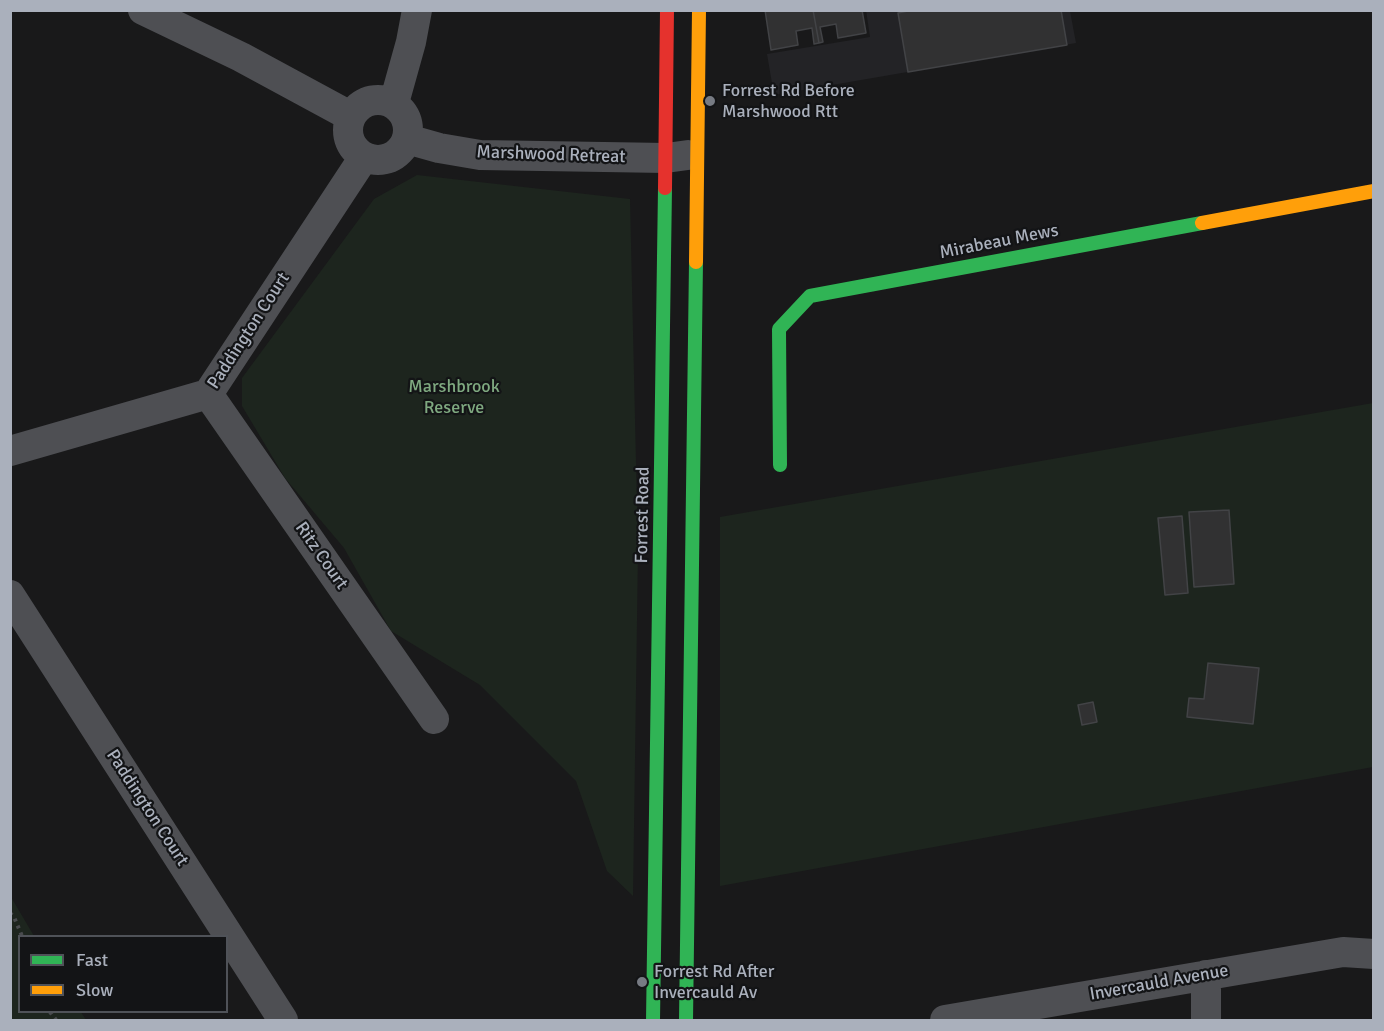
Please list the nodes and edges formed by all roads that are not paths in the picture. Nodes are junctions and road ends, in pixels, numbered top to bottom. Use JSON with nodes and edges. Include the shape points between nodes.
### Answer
{"nodes":[{"id":1,"x":143,"y":10,"type":"edge"},
{"id":2,"x":417,"y":10,"type":"edge"},
{"id":3,"x":667,"y":10,"type":"edge"},
{"id":4,"x":699,"y":10,"type":"edge"},
{"id":5,"x":394,"y":103,"type":"junction"},
{"id":6,"x":350,"y":116,"type":"junction"},
{"id":7,"x":407,"y":139,"type":"junction"},
{"id":8,"x":697,"y":153,"type":"junction"},
{"id":9,"x":364,"y":157,"type":"junction"},
{"id":10,"x":666,"y":158,"type":"junction"},
{"id":11,"x":1374,"y":191,"type":"edge"},
{"id":12,"x":208,"y":394,"type":"junction"},
{"id":13,"x":10,"y":451,"type":"edge"},
{"id":14,"x":780,"y":465,"type":"dead end"},
{"id":15,"x":10,"y":595,"type":"edge"},
{"id":16,"x":434,"y":718,"type":"dead end"},
{"id":17,"x":1374,"y":954,"type":"edge"},
{"id":18,"x":1206,"y":975,"type":"junction"},
{"id":19,"x":283,"y":1020,"type":"edge"},
{"id":20,"x":653,"y":1020,"type":"edge"},
{"id":21,"x":686,"y":1020,"type":"edge"},
{"id":22,"x":945,"y":1020,"type":"edge"},
{"id":23,"x":1206,"y":1020,"type":"edge"}],
"edges":[{"from":1,"to":6,"type":"street"},
{"from":2,"to":5,"type":"street"},
{"from":3,"to":10,"type":"main road","name":"Forrest Road"},
{"from":4,"to":8,"type":"main road"},
{"from":5,"to":6,"type":"street","via":[[374,99],[356,108]]},
{"from":5,"to":7,"type":"street","via":[[407,119]]},
{"from":6,"to":9,"type":"street","via":[[350,143]]},
{"from":7,"to":9,"type":"street","via":[[394,156],[384,160]]},
{"from":7,"to":10,"type":"street","name":"Marshwood Retreat","via":[[480,155]]},
{"from":8,"to":10,"type":"street","name":"Marshwood Retreat"},
{"from":8,"to":21,"type":"main road"},
{"from":9,"to":12,"type":"street","name":"Paddington Court"},
{"from":10,"to":20,"type":"main road","name":"Forrest Road"},
{"from":11,"to":14,"type":"main road","name":"Mirabeau Mews","via":[[810,296],[779,329]]},
{"from":12,"to":13,"type":"street","name":"Paddington Court"},
{"from":12,"to":16,"type":"street","name":"Ritz Court"},
{"from":15,"to":19,"type":"street","name":"Paddington Court"},
{"from":17,"to":18,"type":"street","name":"Invercauld Avenue","via":[[1343,952]]},
{"from":18,"to":22,"type":"street","name":"Invercauld Avenue"},
{"from":18,"to":23,"type":"street"}]}
